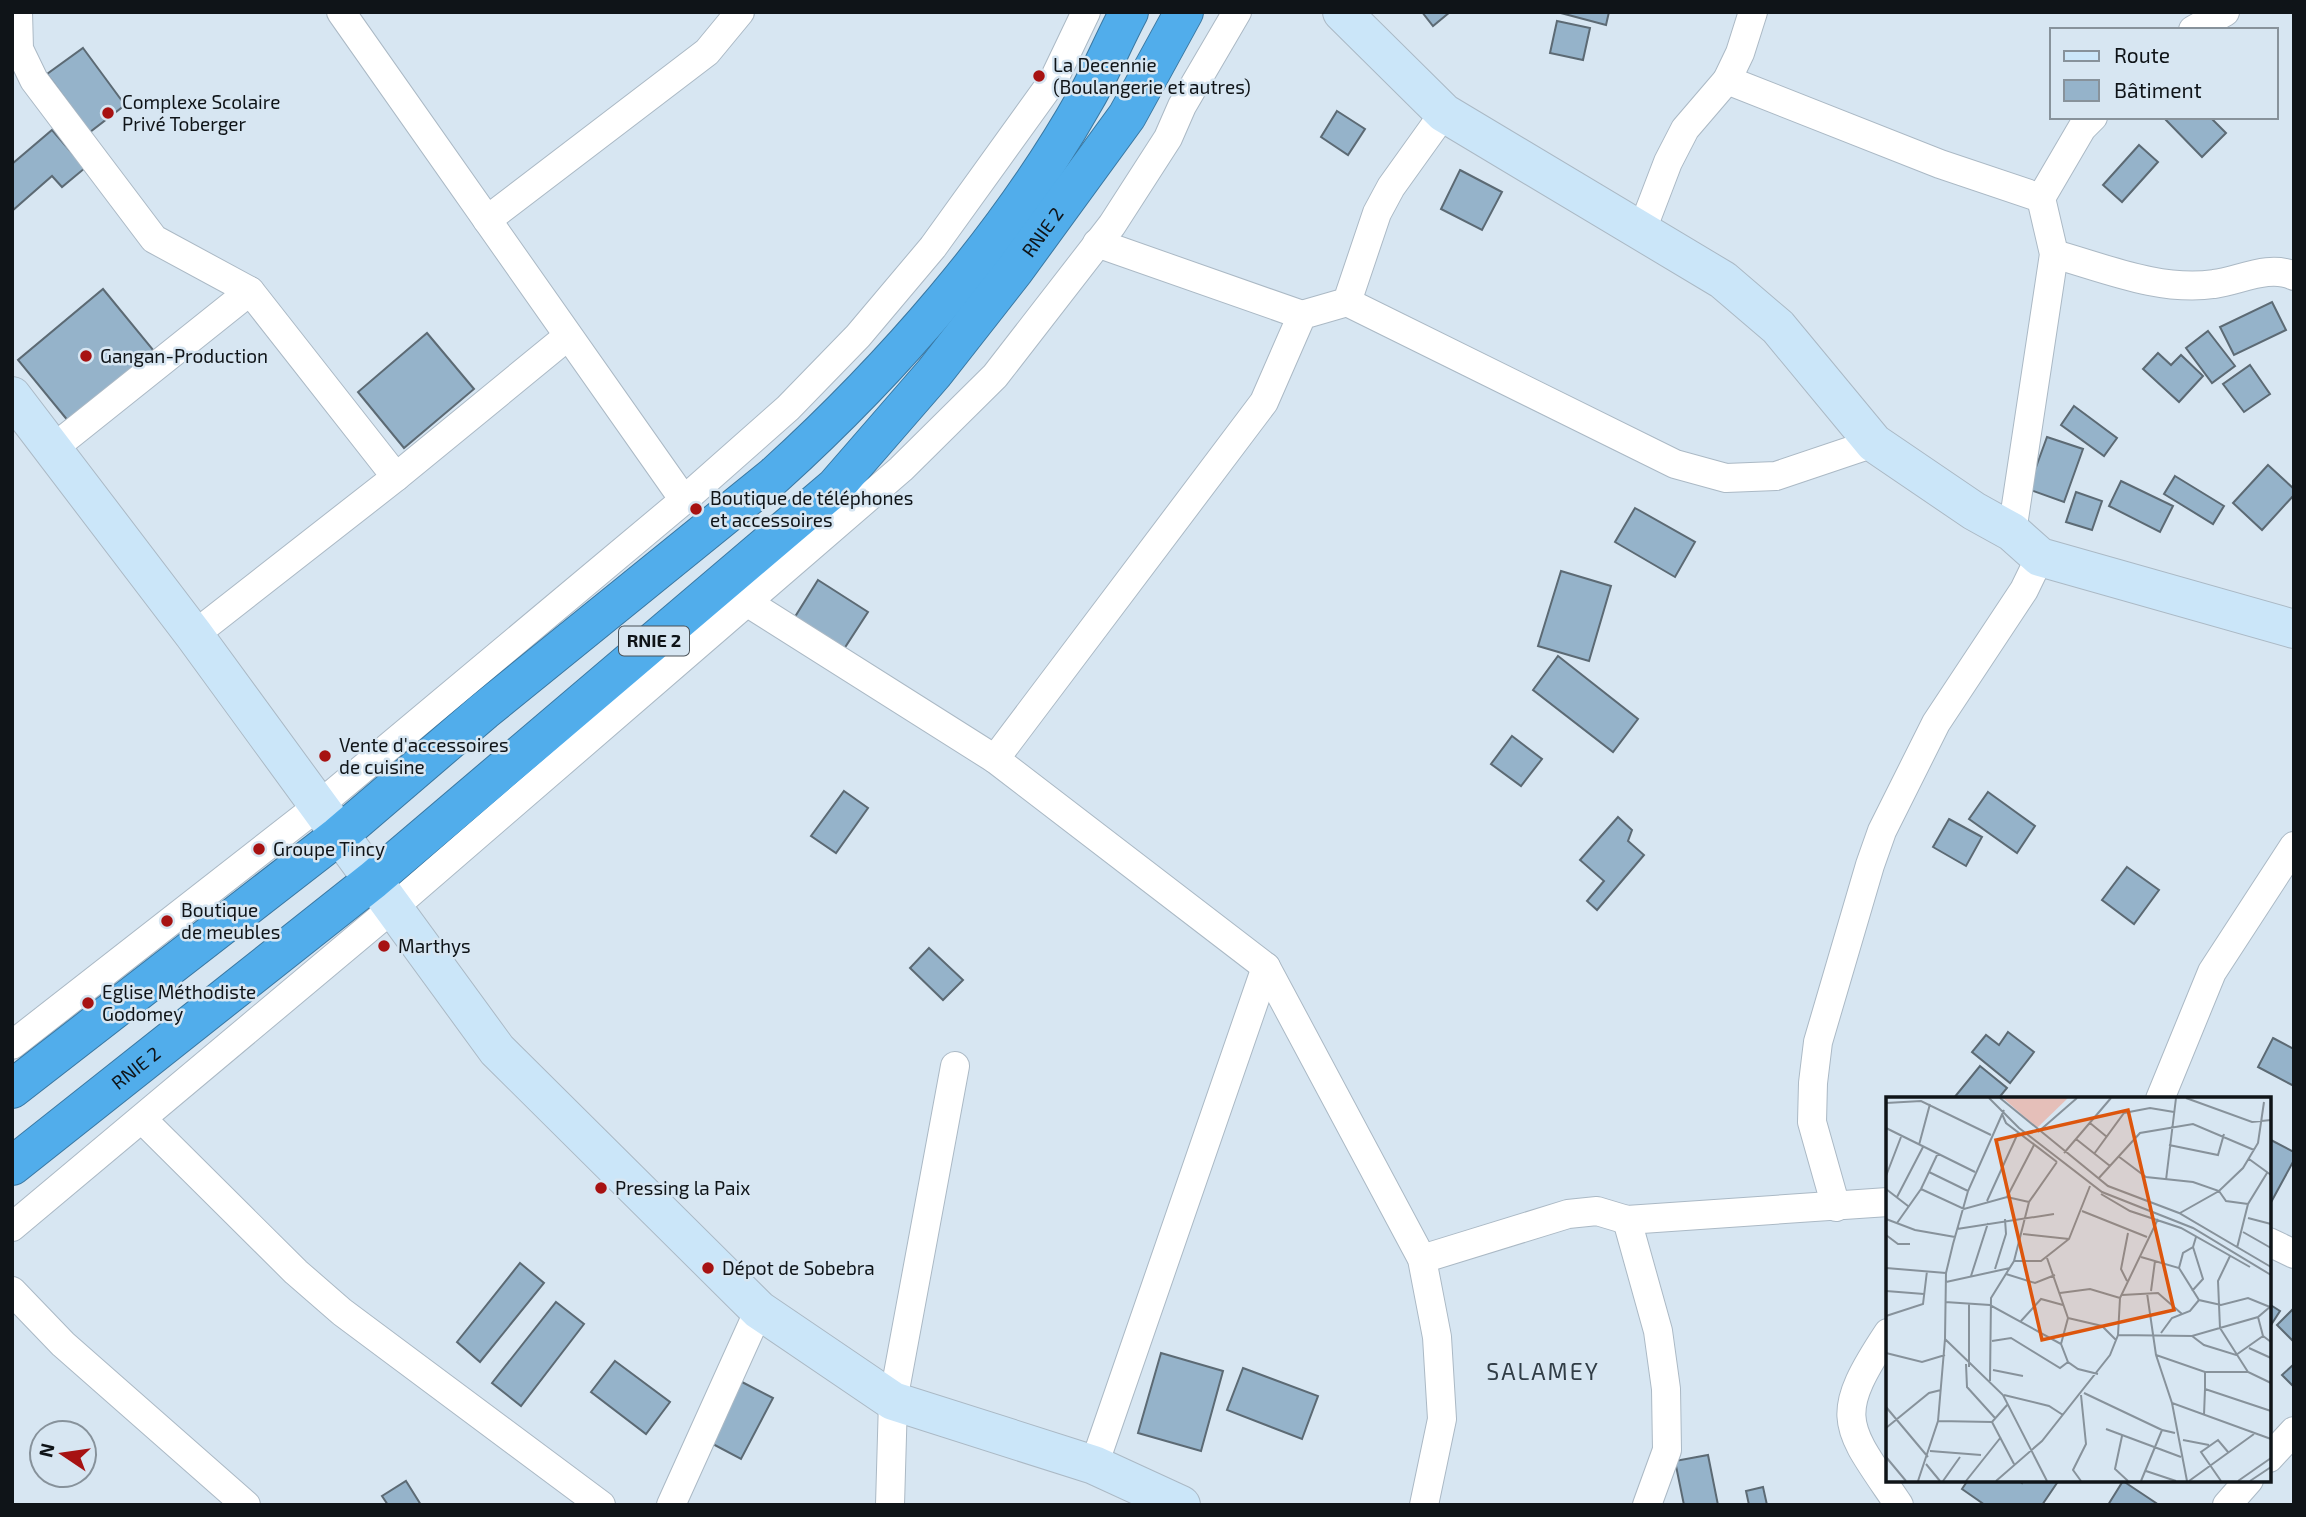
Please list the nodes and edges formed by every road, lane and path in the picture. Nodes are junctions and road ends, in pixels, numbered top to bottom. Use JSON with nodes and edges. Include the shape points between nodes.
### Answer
{"nodes":[{"id":1,"x":18,"y":12,"type":"edge"},
{"id":2,"x":341,"y":12,"type":"edge"},
{"id":3,"x":740,"y":12,"type":"edge"},
{"id":4,"x":1086,"y":12,"type":"edge"},
{"id":5,"x":1129,"y":12,"type":"edge"},
{"id":6,"x":1184,"y":12,"type":"edge"},
{"id":7,"x":1237,"y":12,"type":"edge"},
{"id":8,"x":1342,"y":12,"type":"edge"},
{"id":9,"x":1753,"y":12,"type":"edge"},
{"id":10,"x":2225,"y":12,"type":"edge"},
{"id":11,"x":2197,"y":28,"type":"edge"},
{"id":12,"x":1727,"y":80,"type":"junction"},
{"id":13,"x":1444,"y":113,"type":"junction"},
{"id":14,"x":2090,"y":119,"type":"edge"},
{"id":15,"x":2041,"y":198,"type":"junction"},
{"id":16,"x":487,"y":220,"type":"junction"},
{"id":17,"x":1642,"y":230,"type":"junction"},
{"id":18,"x":1097,"y":243,"type":"junction"},
{"id":19,"x":2054,"y":254,"type":"junction"},
{"id":20,"x":2294,"y":276,"type":"edge"},
{"id":21,"x":250,"y":291,"type":"junction"},
{"id":22,"x":1347,"y":302,"type":"junction"},
{"id":23,"x":1301,"y":315,"type":"junction"},
{"id":24,"x":568,"y":336,"type":"junction"},
{"id":25,"x":12,"y":396,"type":"edge"},
{"id":26,"x":1874,"y":443,"type":"junction"},
{"id":27,"x":51,"y":450,"type":"junction"},
{"id":28,"x":396,"y":477,"type":"junction"},
{"id":29,"x":684,"y":500,"type":"junction"},
{"id":30,"x":2012,"y":532,"type":"junction"},
{"id":31,"x":2040,"y":556,"type":"junction"},
{"id":32,"x":745,"y":601,"type":"junction"},
{"id":33,"x":2294,"y":629,"type":"edge"},
{"id":34,"x":194,"y":635,"type":"junction"},
{"id":35,"x":995,"y":759,"type":"junction"},
{"id":36,"x":328,"y":821,"type":"junction"},
{"id":37,"x":2294,"y":846,"type":"edge"},
{"id":38,"x":384,"y":894,"type":"junction"},
{"id":39,"x":1266,"y":967,"type":"junction"},
{"id":40,"x":13,"y":1042,"type":"edge"},
{"id":41,"x":955,"y":1066,"type":"dead end"},
{"id":42,"x":12,"y":1088,"type":"edge"},
{"id":43,"x":2161,"y":1097,"type":"edge"},
{"id":44,"x":143,"y":1120,"type":"junction"},
{"id":45,"x":12,"y":1166,"type":"edge"},
{"id":46,"x":1886,"y":1202,"type":"edge"},
{"id":47,"x":1836,"y":1207,"type":"junction"},
{"id":48,"x":1627,"y":1220,"type":"junction"},
{"id":49,"x":12,"y":1227,"type":"edge"},
{"id":50,"x":2271,"y":1243,"type":"edge"},
{"id":51,"x":2294,"y":1254,"type":"edge"},
{"id":52,"x":1422,"y":1259,"type":"junction"},
{"id":53,"x":12,"y":1292,"type":"edge"},
{"id":54,"x":759,"y":1310,"type":"junction"},
{"id":55,"x":1886,"y":1336,"type":"edge"},
{"id":56,"x":894,"y":1401,"type":"junction"},
{"id":57,"x":2294,"y":1431,"type":"edge"},
{"id":58,"x":2271,"y":1456,"type":"edge"},
{"id":59,"x":1094,"y":1465,"type":"junction"},
{"id":60,"x":2247,"y":1482,"type":"edge"},
{"id":61,"x":246,"y":1505,"type":"edge"},
{"id":62,"x":601,"y":1505,"type":"edge"},
{"id":63,"x":671,"y":1505,"type":"edge"},
{"id":64,"x":890,"y":1505,"type":"edge"},
{"id":65,"x":1181,"y":1505,"type":"edge"},
{"id":66,"x":1424,"y":1505,"type":"edge"},
{"id":67,"x":1647,"y":1505,"type":"edge"},
{"id":68,"x":1899,"y":1505,"type":"edge"},
{"id":69,"x":2227,"y":1505,"type":"edge"}],
"edges":[{"from":1,"to":21,"type":"street","via":[[19,49],[34,80],[155,239]]},
{"from":2,"to":16,"type":"street"},
{"from":3,"to":16,"type":"street","via":[[708,52]]},
{"from":4,"to":29,"type":"street","via":[[1054,79],[933,247],[858,336],[788,408]]},
{"from":5,"to":36,"type":"highway","name":"RNIE 2","number":"RNIE 2","via":[[1086,98],[1008,218],[879,374],[774,476],[485,711]]},
{"from":6,"to":38,"type":"highway","name":"RNIE 2","number":"RNIE 2","via":[[1127,116],[1014,271],[835,487]]},
{"from":7,"to":18,"type":"street","via":[[1168,138]]},
{"from":8,"to":13,"type":"street"},
{"from":9,"to":12,"type":"street"},
{"from":10,"to":11,"type":"street"},
{"from":12,"to":15,"type":"street","via":[[1940,164]]},
{"from":12,"to":17,"type":"street","via":[[1685,129]]},
{"from":13,"to":17,"type":"street"},
{"from":13,"to":22,"type":"street","via":[[1377,213]]},
{"from":14,"to":15,"type":"street"},
{"from":15,"to":19,"type":"street"},
{"from":16,"to":24,"type":"street"},
{"from":17,"to":26,"type":"street","via":[[1723,280],[1778,327]]},
{"from":18,"to":23,"type":"street"},
{"from":18,"to":32,"type":"street","via":[[995,376],[901,469]]},
{"from":19,"to":20,"type":"street","via":[[2157,282],[2201,286],[2276,272]]},
{"from":19,"to":30,"type":"street"},
{"from":21,"to":27,"type":"street"},
{"from":21,"to":28,"type":"street"},
{"from":22,"to":23,"type":"street"},
{"from":22,"to":26,"type":"street","via":[[1675,464],[1726,478],[1776,476]]},
{"from":23,"to":35,"type":"street","via":[[1264,402]]},
{"from":24,"to":28,"type":"street"},
{"from":24,"to":29,"type":"street"},
{"from":25,"to":27,"type":"street"},
{"from":26,"to":30,"type":"street"},
{"from":27,"to":34,"type":"street"},
{"from":28,"to":34,"type":"street"},
{"from":29,"to":36,"type":"street"},
{"from":30,"to":31,"type":"street"},
{"from":31,"to":33,"type":"street"},
{"from":31,"to":47,"type":"street","via":[[2024,590],[1936,723],[1870,865],[1818,1042],[1813,1083],[1812,1122]]},
{"from":32,"to":35,"type":"street"},
{"from":32,"to":38,"type":"street"},
{"from":34,"to":36,"type":"street"},
{"from":35,"to":39,"type":"street"},
{"from":36,"to":38,"type":"street"},
{"from":36,"to":40,"type":"street"},
{"from":36,"to":42,"type":"highway","name":"RNIE 2","number":"RNIE 2"},
{"from":37,"to":43,"type":"street","via":[[2212,972]]},
{"from":38,"to":44,"type":"street"},
{"from":38,"to":45,"type":"highway","name":"RNIE 2","number":"RNIE 2"},
{"from":38,"to":54,"type":"street","via":[[497,1050]]},
{"from":39,"to":52,"type":"street"},
{"from":39,"to":59,"type":"street"},
{"from":41,"to":56,"type":"street"},
{"from":44,"to":49,"type":"street"},
{"from":44,"to":62,"type":"street","via":[[342,1312]]},
{"from":46,"to":47,"type":"street"},
{"from":47,"to":48,"type":"street"},
{"from":48,"to":52,"type":"street","via":[[1597,1211],[1568,1214]]},
{"from":48,"to":67,"type":"street","via":[[1658,1331],[1667,1390],[1667,1450]]},
{"from":50,"to":51,"type":"street"},
{"from":52,"to":66,"type":"street","via":[[1437,1337],[1442,1419]]},
{"from":53,"to":61,"type":"street","via":[[63,1344]]},
{"from":54,"to":56,"type":"street"},
{"from":54,"to":63,"type":"street"},
{"from":55,"to":68,"type":"street","via":[[1866,1366],[1850,1416],[1862,1449]]},
{"from":56,"to":59,"type":"street"},
{"from":56,"to":64,"type":"street"},
{"from":57,"to":58,"type":"street"},
{"from":59,"to":65,"type":"street"},
{"from":60,"to":69,"type":"street"}]}
